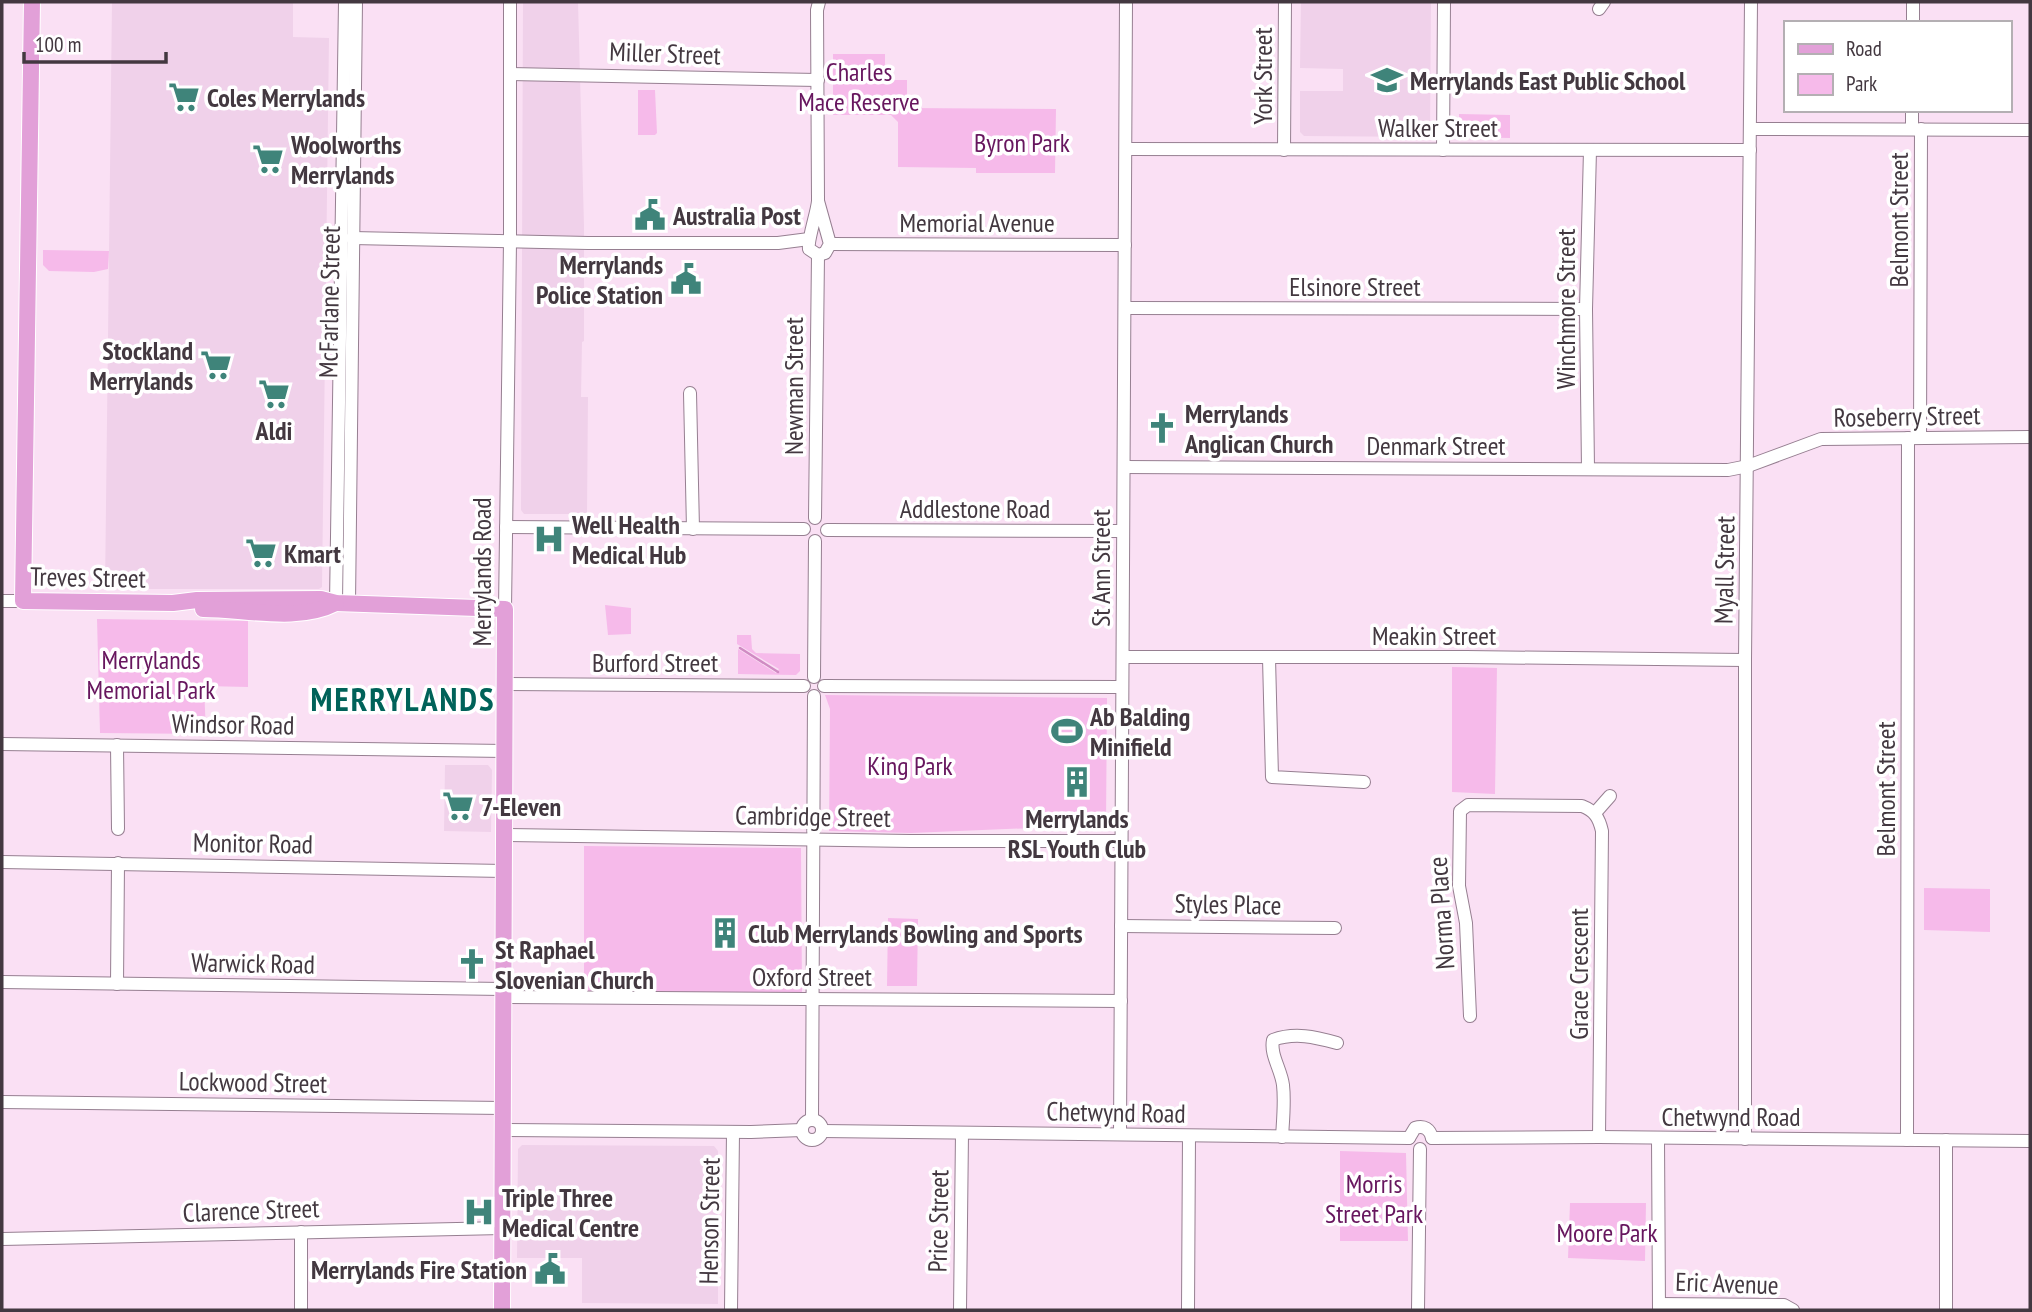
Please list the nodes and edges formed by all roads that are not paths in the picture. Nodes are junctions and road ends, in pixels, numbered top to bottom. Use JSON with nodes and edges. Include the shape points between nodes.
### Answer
{"nodes":[{"id":1,"x":32,"y":2,"type":"edge"},
{"id":2,"x":345,"y":2,"type":"edge"},
{"id":3,"x":356,"y":2,"type":"edge"},
{"id":4,"x":510,"y":2,"type":"edge"},
{"id":5,"x":819,"y":2,"type":"edge"},
{"id":6,"x":1126,"y":2,"type":"edge"},
{"id":7,"x":1284,"y":2,"type":"edge"},
{"id":8,"x":1444,"y":2,"type":"edge"},
{"id":9,"x":1751,"y":2,"type":"edge"},
{"id":10,"x":1913,"y":2,"type":"edge"},
{"id":11,"x":1913,"y":21,"type":"edge"},
{"id":12,"x":510,"y":74,"type":"junction"},
{"id":13,"x":818,"y":80,"type":"junction"},
{"id":14,"x":1913,"y":112,"type":"edge"},
{"id":15,"x":1750,"y":129,"type":"junction"},
{"id":16,"x":1917,"y":129,"type":"junction"},
{"id":17,"x":2030,"y":130,"type":"edge"},
{"id":18,"x":1126,"y":149,"type":"junction"},
{"id":19,"x":1750,"y":149,"type":"junction"},
{"id":20,"x":1284,"y":150,"type":"junction"},
{"id":21,"x":1443,"y":150,"type":"junction"},
{"id":22,"x":1590,"y":150,"type":"junction"},
{"id":23,"x":818,"y":201,"type":"junction"},
{"id":24,"x":352,"y":238,"type":"junction"},
{"id":25,"x":829,"y":240,"type":"junction"},
{"id":26,"x":510,"y":242,"type":"junction"},
{"id":27,"x":812,"y":245,"type":"junction"},
{"id":28,"x":1125,"y":245,"type":"junction"},
{"id":29,"x":1125,"y":308,"type":"junction"},
{"id":30,"x":1586,"y":309,"type":"junction"},
{"id":31,"x":690,"y":393,"type":"dead end"},
{"id":32,"x":2030,"y":437,"type":"edge"},
{"id":33,"x":1914,"y":438,"type":"junction"},
{"id":34,"x":1748,"y":466,"type":"junction"},
{"id":35,"x":1124,"y":467,"type":"junction"},
{"id":36,"x":1588,"y":469,"type":"junction"},
{"id":37,"x":815,"y":519,"type":"junction"},
{"id":38,"x":506,"y":527,"type":"junction"},
{"id":39,"x":693,"y":529,"type":"junction"},
{"id":40,"x":804,"y":529,"type":"junction"},
{"id":41,"x":827,"y":530,"type":"junction"},
{"id":42,"x":1123,"y":531,"type":"junction"},
{"id":43,"x":815,"y":541,"type":"junction"},
{"id":44,"x":2,"y":601,"type":"edge"},
{"id":45,"x":23,"y":601,"type":"junction"},
{"id":46,"x":343,"y":603,"type":"junction"},
{"id":47,"x":505,"y":609,"type":"junction"},
{"id":48,"x":1123,"y":657,"type":"junction"},
{"id":49,"x":1269,"y":658,"type":"junction"},
{"id":50,"x":1745,"y":660,"type":"junction"},
{"id":51,"x":814,"y":683,"type":"junction"},
{"id":52,"x":505,"y":684,"type":"junction"},
{"id":53,"x":1122,"y":687,"type":"junction"},
{"id":54,"x":2,"y":744,"type":"edge"},
{"id":55,"x":117,"y":746,"type":"junction"},
{"id":56,"x":505,"y":751,"type":"junction"},
{"id":57,"x":1364,"y":782,"type":"dead end"},
{"id":58,"x":1610,"y":796,"type":"dead end"},
{"id":59,"x":1595,"y":813,"type":"junction"},
{"id":60,"x":118,"y":829,"type":"dead end"},
{"id":61,"x":505,"y":835,"type":"junction"},
{"id":62,"x":813,"y":838,"type":"junction"},
{"id":63,"x":1121,"y":841,"type":"junction"},
{"id":64,"x":2,"y":862,"type":"edge"},
{"id":65,"x":118,"y":863,"type":"junction"},
{"id":66,"x":504,"y":871,"type":"junction"},
{"id":67,"x":1121,"y":926,"type":"junction"},
{"id":68,"x":1335,"y":928,"type":"dead end"},
{"id":69,"x":2,"y":982,"type":"edge"},
{"id":70,"x":117,"y":984,"type":"junction"},
{"id":71,"x":503,"y":993,"type":"junction"},
{"id":72,"x":813,"y":999,"type":"junction"},
{"id":73,"x":1121,"y":1001,"type":"junction"},
{"id":74,"x":1470,"y":1016,"type":"dead end"},
{"id":75,"x":1337,"y":1043,"type":"dead end"},
{"id":76,"x":2,"y":1102,"type":"edge"},
{"id":77,"x":503,"y":1108,"type":"junction"},
{"id":78,"x":812,"y":1119,"type":"junction"},
{"id":79,"x":503,"y":1130,"type":"junction"},
{"id":80,"x":802,"y":1130,"type":"junction"},
{"id":81,"x":822,"y":1131,"type":"junction"},
{"id":82,"x":733,"y":1132,"type":"junction"},
{"id":83,"x":962,"y":1133,"type":"junction"},
{"id":84,"x":1120,"y":1134,"type":"junction"},
{"id":85,"x":1189,"y":1136,"type":"junction"},
{"id":86,"x":1282,"y":1137,"type":"junction"},
{"id":87,"x":1599,"y":1137,"type":"junction"},
{"id":88,"x":1409,"y":1138,"type":"junction"},
{"id":89,"x":1432,"y":1138,"type":"junction"},
{"id":90,"x":1658,"y":1139,"type":"junction"},
{"id":91,"x":1745,"y":1139,"type":"junction"},
{"id":92,"x":1907,"y":1140,"type":"junction"},
{"id":93,"x":1946,"y":1140,"type":"junction"},
{"id":94,"x":2030,"y":1141,"type":"edge"},
{"id":95,"x":1420,"y":1149,"type":"junction"},
{"id":96,"x":502,"y":1228,"type":"junction"},
{"id":97,"x":301,"y":1232,"type":"junction"},
{"id":98,"x":2,"y":1239,"type":"edge"},
{"id":99,"x":1659,"y":1307,"type":"edge"},
{"id":100,"x":301,"y":1310,"type":"edge"},
{"id":101,"x":502,"y":1310,"type":"edge"},
{"id":102,"x":731,"y":1310,"type":"edge"},
{"id":103,"x":960,"y":1310,"type":"edge"},
{"id":104,"x":1188,"y":1310,"type":"edge"},
{"id":105,"x":1418,"y":1310,"type":"edge"},
{"id":106,"x":1793,"y":1310,"type":"edge"},
{"id":107,"x":1946,"y":1310,"type":"edge"}],
"edges":[{"from":1,"to":45,"type":"main road"},
{"from":2,"to":46,"type":"street","name":"McFarlane Street"},
{"from":3,"to":24,"type":"street","name":"McFarlane Street"},
{"from":4,"to":12,"type":"street","name":"Merrylands Road"},
{"from":5,"to":13,"type":"street","name":"Newman Street"},
{"from":6,"to":18,"type":"street","name":"St Ann Street"},
{"from":7,"to":20,"type":"street","name":"York Street"},
{"from":8,"to":21,"type":"street"},
{"from":9,"to":15,"type":"street","name":"Myall Street"},
{"from":10,"to":11,"type":"street"},
{"from":12,"to":13,"type":"street","name":"Miller Street"},
{"from":12,"to":26,"type":"street","name":"Merrylands Road"},
{"from":13,"to":23,"type":"street","name":"Newman Street"},
{"from":14,"to":16,"type":"street","name":"Belmont Street"},
{"from":15,"to":16,"type":"street"},
{"from":15,"to":19,"type":"street","name":"Myall Street"},
{"from":16,"to":17,"type":"street"},
{"from":16,"to":33,"type":"street","name":"Belmont Street"},
{"from":18,"to":20,"type":"street","name":"Walker Street"},
{"from":18,"to":28,"type":"street","name":"St Ann Street"},
{"from":19,"to":22,"type":"street","name":"Walker Street"},
{"from":19,"to":34,"type":"street","name":"Myall Street"},
{"from":20,"to":21,"type":"street","name":"Walker Street"},
{"from":21,"to":22,"type":"street","name":"Walker Street"},
{"from":22,"to":30,"type":"street","name":"Winchmore Street"},
{"from":23,"to":25,"type":"street","name":"Newman Street"},
{"from":23,"to":27,"type":"street","name":"Newman Street"},
{"from":24,"to":26,"type":"street"},
{"from":24,"to":46,"type":"street","name":"McFarlane Street"},
{"from":25,"to":27,"type":"street","name":"Memorial Avenue","via":[[818,233]]},
{"from":25,"to":27,"type":"street","via":[[825,253]]},
{"from":25,"to":28,"type":"street","name":"Memorial Avenue"},
{"from":26,"to":27,"type":"street"},
{"from":26,"to":38,"type":"street","name":"Merrylands Road"},
{"from":27,"to":37,"type":"street","name":"Newman Street"},
{"from":28,"to":29,"type":"street","name":"St Ann Street"},
{"from":29,"to":30,"type":"street","name":"Elsinore Street"},
{"from":29,"to":35,"type":"street","name":"St Ann Street"},
{"from":30,"to":36,"type":"street","name":"Winchmore Street"},
{"from":31,"to":39,"type":"street"},
{"from":32,"to":33,"type":"street","name":"Roseberry Street"},
{"from":33,"to":34,"type":"street","name":"Roseberry Street","via":[[1821,439]]},
{"from":33,"to":92,"type":"street","name":"Belmont Street"},
{"from":34,"to":36,"type":"street","name":"Denmark Street","via":[[1728,470]]},
{"from":34,"to":50,"type":"street","name":"Myall Street"},
{"from":35,"to":36,"type":"street","name":"Denmark Street"},
{"from":35,"to":42,"type":"street","name":"St Ann Street"},
{"from":37,"to":40,"type":"street"},
{"from":37,"to":41,"type":"street","via":[[822,520]]},
{"from":38,"to":39,"type":"street"},
{"from":38,"to":47,"type":"street","name":"Merrylands Road"},
{"from":39,"to":40,"type":"street"},
{"from":40,"to":43,"type":"street"},
{"from":41,"to":42,"type":"street","name":"Addlestone Road"},
{"from":41,"to":43,"type":"street"},
{"from":42,"to":48,"type":"street","name":"St Ann Street"},
{"from":43,"to":51,"type":"street"},
{"from":44,"to":45,"type":"street","name":"Treves Street"},
{"from":45,"to":46,"type":"main road","name":"Treves Street","via":[[321,599]]},
{"from":46,"to":47,"type":"main road","name":"Treves Street"},
{"from":47,"to":52,"type":"main road","name":"Merrylands Road"},
{"from":48,"to":49,"type":"street","name":"Meakin Street"},
{"from":48,"to":53,"type":"street","name":"St Ann Street"},
{"from":49,"to":50,"type":"street","name":"Meakin Street"},
{"from":49,"to":57,"type":"street","via":[[1272,777]]},
{"from":50,"to":91,"type":"street","name":"Myall Street"},
{"from":51,"to":52,"type":"street","name":"Burford Street"},
{"from":51,"to":53,"type":"street","name":"Burford Street"},
{"from":51,"to":62,"type":"street","via":[[808,694],[814,696]]},
{"from":52,"to":56,"type":"main road","name":"Merrylands Road"},
{"from":53,"to":63,"type":"street","name":"St Ann Street"},
{"from":54,"to":55,"type":"street","name":"Windsor Road"},
{"from":55,"to":56,"type":"street","name":"Windsor Road"},
{"from":55,"to":60,"type":"street"},
{"from":56,"to":61,"type":"main road","name":"Merrylands Road"},
{"from":58,"to":59,"type":"street"},
{"from":59,"to":74,"type":"street","name":"Norma Place","via":[[1582,806],[1462,808],[1459,886],[1466,923]]},
{"from":59,"to":87,"type":"street","name":"Grace Crescent","via":[[1602,831]]},
{"from":61,"to":62,"type":"street","name":"Cambridge Street"},
{"from":61,"to":66,"type":"main road","name":"Merrylands Road"},
{"from":62,"to":63,"type":"street","name":"Cambridge Street"},
{"from":62,"to":72,"type":"street"},
{"from":63,"to":67,"type":"street","name":"St Ann Street"},
{"from":64,"to":65,"type":"street","name":"Monitor Road"},
{"from":65,"to":66,"type":"street","name":"Monitor Road"},
{"from":65,"to":70,"type":"street"},
{"from":66,"to":71,"type":"main road","name":"Merrylands Road"},
{"from":67,"to":68,"type":"street","name":"Styles Place"},
{"from":67,"to":73,"type":"street","name":"St Ann Street"},
{"from":69,"to":70,"type":"street","name":"Warwick Road"},
{"from":70,"to":71,"type":"street","name":"Warwick Road"},
{"from":71,"to":72,"type":"street","name":"Oxford Street"},
{"from":71,"to":77,"type":"main road","name":"Merrylands Road"},
{"from":72,"to":73,"type":"street","name":"Oxford Street"},
{"from":72,"to":78,"type":"street"},
{"from":73,"to":84,"type":"street","name":"St Ann Street"},
{"from":75,"to":86,"type":"street","via":[[1306,1036],[1273,1040],[1271,1049],[1283,1087]]},
{"from":76,"to":77,"type":"street","name":"Lockwood Street"},
{"from":77,"to":79,"type":"main road","name":"Merrylands Road"},
{"from":78,"to":80,"type":"street"},
{"from":78,"to":81,"type":"street","via":[[820,1123]]},
{"from":79,"to":82,"type":"street"},
{"from":79,"to":96,"type":"main road","name":"Merrylands Road"},
{"from":80,"to":81,"type":"street","via":[[810,1139],[817,1139]]},
{"from":80,"to":82,"type":"street"},
{"from":81,"to":83,"type":"street","name":"Chetwynd Road"},
{"from":82,"to":102,"type":"street","name":"Henson Street"},
{"from":83,"to":84,"type":"street","name":"Chetwynd Road"},
{"from":83,"to":103,"type":"street","name":"Price Street"},
{"from":84,"to":85,"type":"street","name":"Chetwynd Road"},
{"from":85,"to":86,"type":"street","name":"Chetwynd Road"},
{"from":85,"to":104,"type":"street"},
{"from":86,"to":88,"type":"street","name":"Chetwynd Road"},
{"from":87,"to":89,"type":"street","name":"Chetwynd Road"},
{"from":87,"to":90,"type":"street","name":"Chetwynd Road"},
{"from":88,"to":89,"type":"street","via":[[1415,1128],[1423,1127]]},
{"from":88,"to":95,"type":"street","via":[[1413,1147]]},
{"from":89,"to":95,"type":"street"},
{"from":90,"to":91,"type":"street","name":"Chetwynd Road"},
{"from":90,"to":99,"type":"street"},
{"from":91,"to":92,"type":"street","name":"Chetwynd Road"},
{"from":92,"to":93,"type":"street","name":"Chetwynd Road"},
{"from":93,"to":94,"type":"street","name":"Chetwynd Road"},
{"from":93,"to":107,"type":"street"},
{"from":95,"to":105,"type":"street"},
{"from":96,"to":97,"type":"street","name":"Clarence Street"},
{"from":96,"to":101,"type":"main road","name":"Merrylands Road"},
{"from":97,"to":98,"type":"street","name":"Clarence Street"},
{"from":97,"to":100,"type":"street"},
{"from":99,"to":106,"type":"street","name":"Eric Avenue","via":[[1784,1305]]}]}
